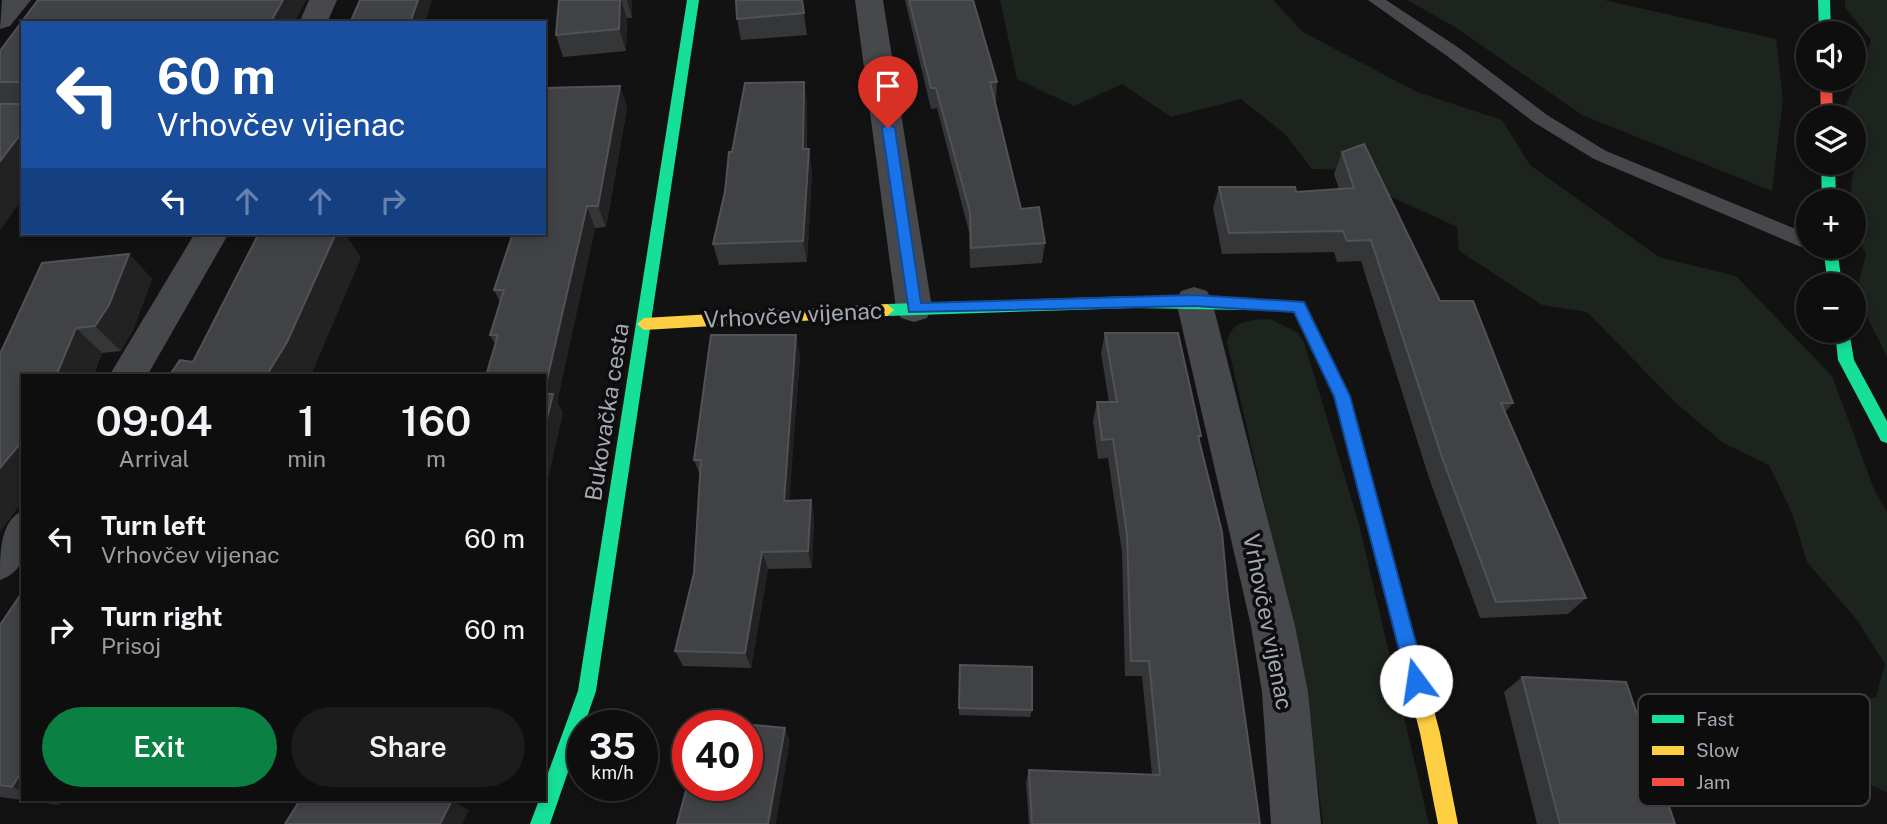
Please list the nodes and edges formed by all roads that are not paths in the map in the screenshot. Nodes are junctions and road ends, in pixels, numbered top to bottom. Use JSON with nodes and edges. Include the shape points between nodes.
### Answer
{"nodes":[{"id":1,"x":17,"y":0,"type":"edge"},
{"id":2,"x":323,"y":0,"type":"edge"},
{"id":3,"x":693,"y":0,"type":"edge"},
{"id":4,"x":869,"y":0,"type":"edge"},
{"id":5,"x":1376,"y":0,"type":"edge"},
{"id":6,"x":1824,"y":0,"type":"edge"},
{"id":7,"x":0,"y":20,"type":"edge"},
{"id":8,"x":314,"y":21,"type":"edge"},
{"id":9,"x":1825,"y":21,"type":"edge"},
{"id":10,"x":211,"y":235,"type":"edge"},
{"id":11,"x":1796,"y":237,"type":"edge"},
{"id":12,"x":1194,"y":301,"type":"junction"},
{"id":13,"x":915,"y":308,"type":"junction"},
{"id":14,"x":644,"y":324,"type":"junction"},
{"id":15,"x":1844,"y":343,"type":"edge"},
{"id":16,"x":129,"y":374,"type":"edge"},
{"id":17,"x":1887,"y":436,"type":"edge"},
{"id":18,"x":21,"y":531,"type":"edge"},
{"id":19,"x":0,"y":561,"type":"edge"},
{"id":20,"x":540,"y":824,"type":"edge"},
{"id":21,"x":1296,"y":824,"type":"edge"},
{"id":22,"x":1448,"y":824,"type":"edge"}],
"edges":[{"from":1,"to":7,"type":"street"},
{"from":2,"to":8,"type":"street"},
{"from":3,"to":14,"type":"street","name":"Bukovačka cesta"},
{"from":4,"to":13,"type":"street"},
{"from":5,"to":11,"type":"lane","via":[[1541,119],[1600,155]]},
{"from":6,"to":9,"type":"street"},
{"from":10,"to":16,"type":"street"},
{"from":12,"to":13,"type":"street","name":"Vrhovčev vijenac"},
{"from":12,"to":21,"type":"street","name":"Vrhovčev vijenac","via":[[1273,626],[1285,692]]},
{"from":12,"to":22,"type":"street","name":"Vrhovčev vijenac","via":[[1299,306],[1342,396],[1430,733]]},
{"from":13,"to":14,"type":"street","name":"Vrhovčev vijenac"},
{"from":14,"to":20,"type":"street","name":"Bukovačka cesta","via":[[587,691]]},
{"from":15,"to":17,"type":"street","via":[[1846,360]]},
{"from":18,"to":19,"type":"street"}]}
